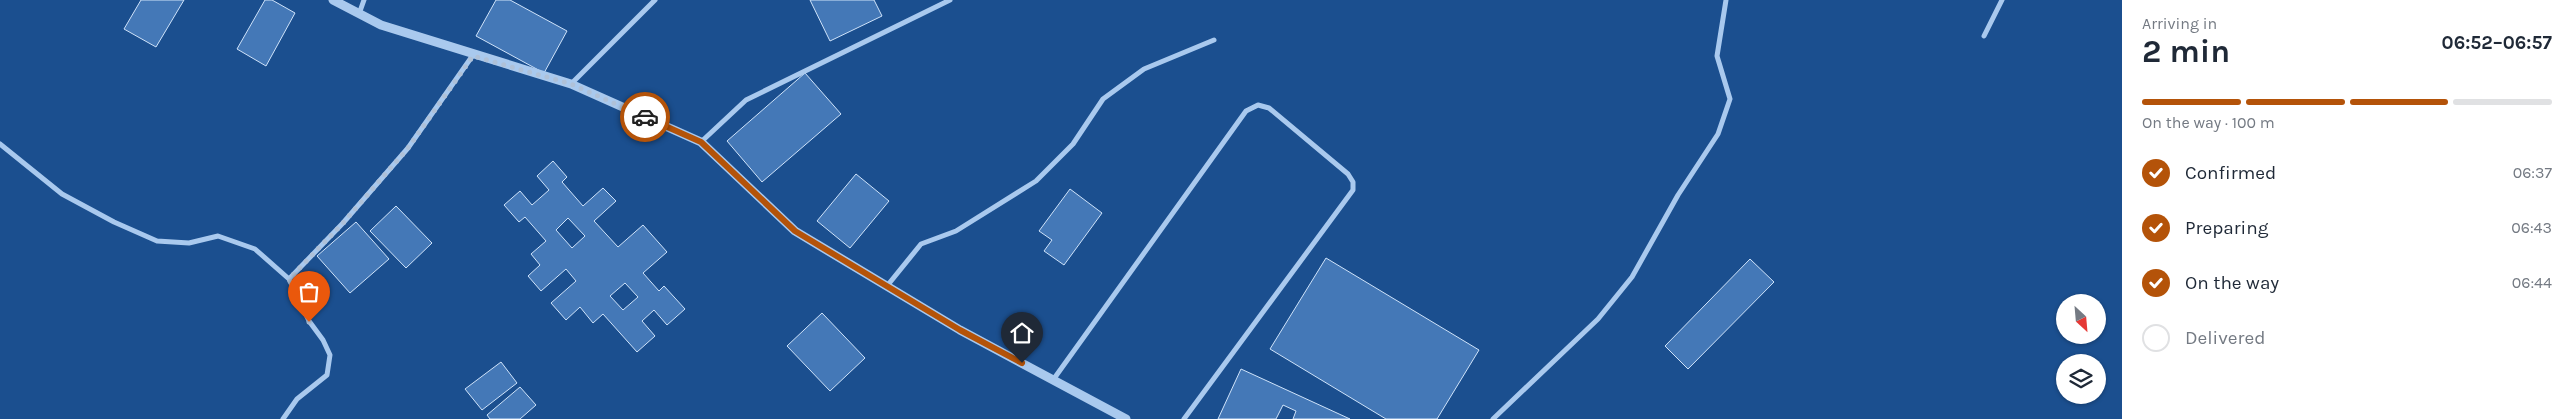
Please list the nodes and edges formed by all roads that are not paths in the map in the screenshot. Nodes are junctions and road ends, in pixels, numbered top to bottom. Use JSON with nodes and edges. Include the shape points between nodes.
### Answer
{"nodes":[{"id":1,"x":333,"y":0,"type":"edge"},
{"id":2,"x":364,"y":0,"type":"edge"},
{"id":3,"x":655,"y":0,"type":"edge"},
{"id":4,"x":950,"y":0,"type":"edge"},
{"id":5,"x":1726,"y":0,"type":"edge"},
{"id":6,"x":2002,"y":0,"type":"edge"},
{"id":7,"x":359,"y":14,"type":"junction"},
{"id":8,"x":1984,"y":36,"type":"dead end"},
{"id":9,"x":1214,"y":40,"type":"dead end"},
{"id":10,"x":473,"y":56,"type":"junction"},
{"id":11,"x":571,"y":84,"type":"junction"},
{"id":12,"x":701,"y":142,"type":"junction"},
{"id":13,"x":0,"y":144,"type":"edge"},
{"id":14,"x":289,"y":279,"type":"junction"},
{"id":15,"x":887,"y":286,"type":"junction"},
{"id":16,"x":1053,"y":380,"type":"junction"},
{"id":17,"x":283,"y":419,"type":"edge"},
{"id":18,"x":1126,"y":419,"type":"edge"},
{"id":19,"x":1184,"y":419,"type":"edge"},
{"id":20,"x":1493,"y":419,"type":"edge"}],
"edges":[{"from":1,"to":7,"type":"street"},
{"from":2,"to":7,"type":"street"},
{"from":3,"to":11,"type":"street"},
{"from":4,"to":12,"type":"street","via":[[746,100]]},
{"from":5,"to":20,"type":"street","via":[[1717,56],[1730,99],[1718,134],[1678,194],[1632,277],[1598,319]]},
{"from":6,"to":8,"type":"street"},
{"from":7,"to":10,"type":"street","via":[[381,25]]},
{"from":9,"to":15,"type":"street","via":[[1144,69],[1103,99],[1073,144],[1036,181],[956,231],[921,244]]},
{"from":10,"to":11,"type":"street"},
{"from":10,"to":14,"type":"street","via":[[408,148]]},
{"from":11,"to":12,"type":"street"},
{"from":12,"to":15,"type":"street","via":[[795,231]]},
{"from":13,"to":14,"type":"street","via":[[62,194],[114,222],[157,241],[189,243],[218,236],[254,249]]},
{"from":14,"to":17,"type":"street","via":[[309,322],[330,355],[327,375],[297,399]]},
{"from":15,"to":16,"type":"street"},
{"from":16,"to":18,"type":"street"},
{"from":16,"to":19,"type":"street","via":[[1246,111],[1258,106],[1268,108],[1348,174],[1354,190]]}]}
